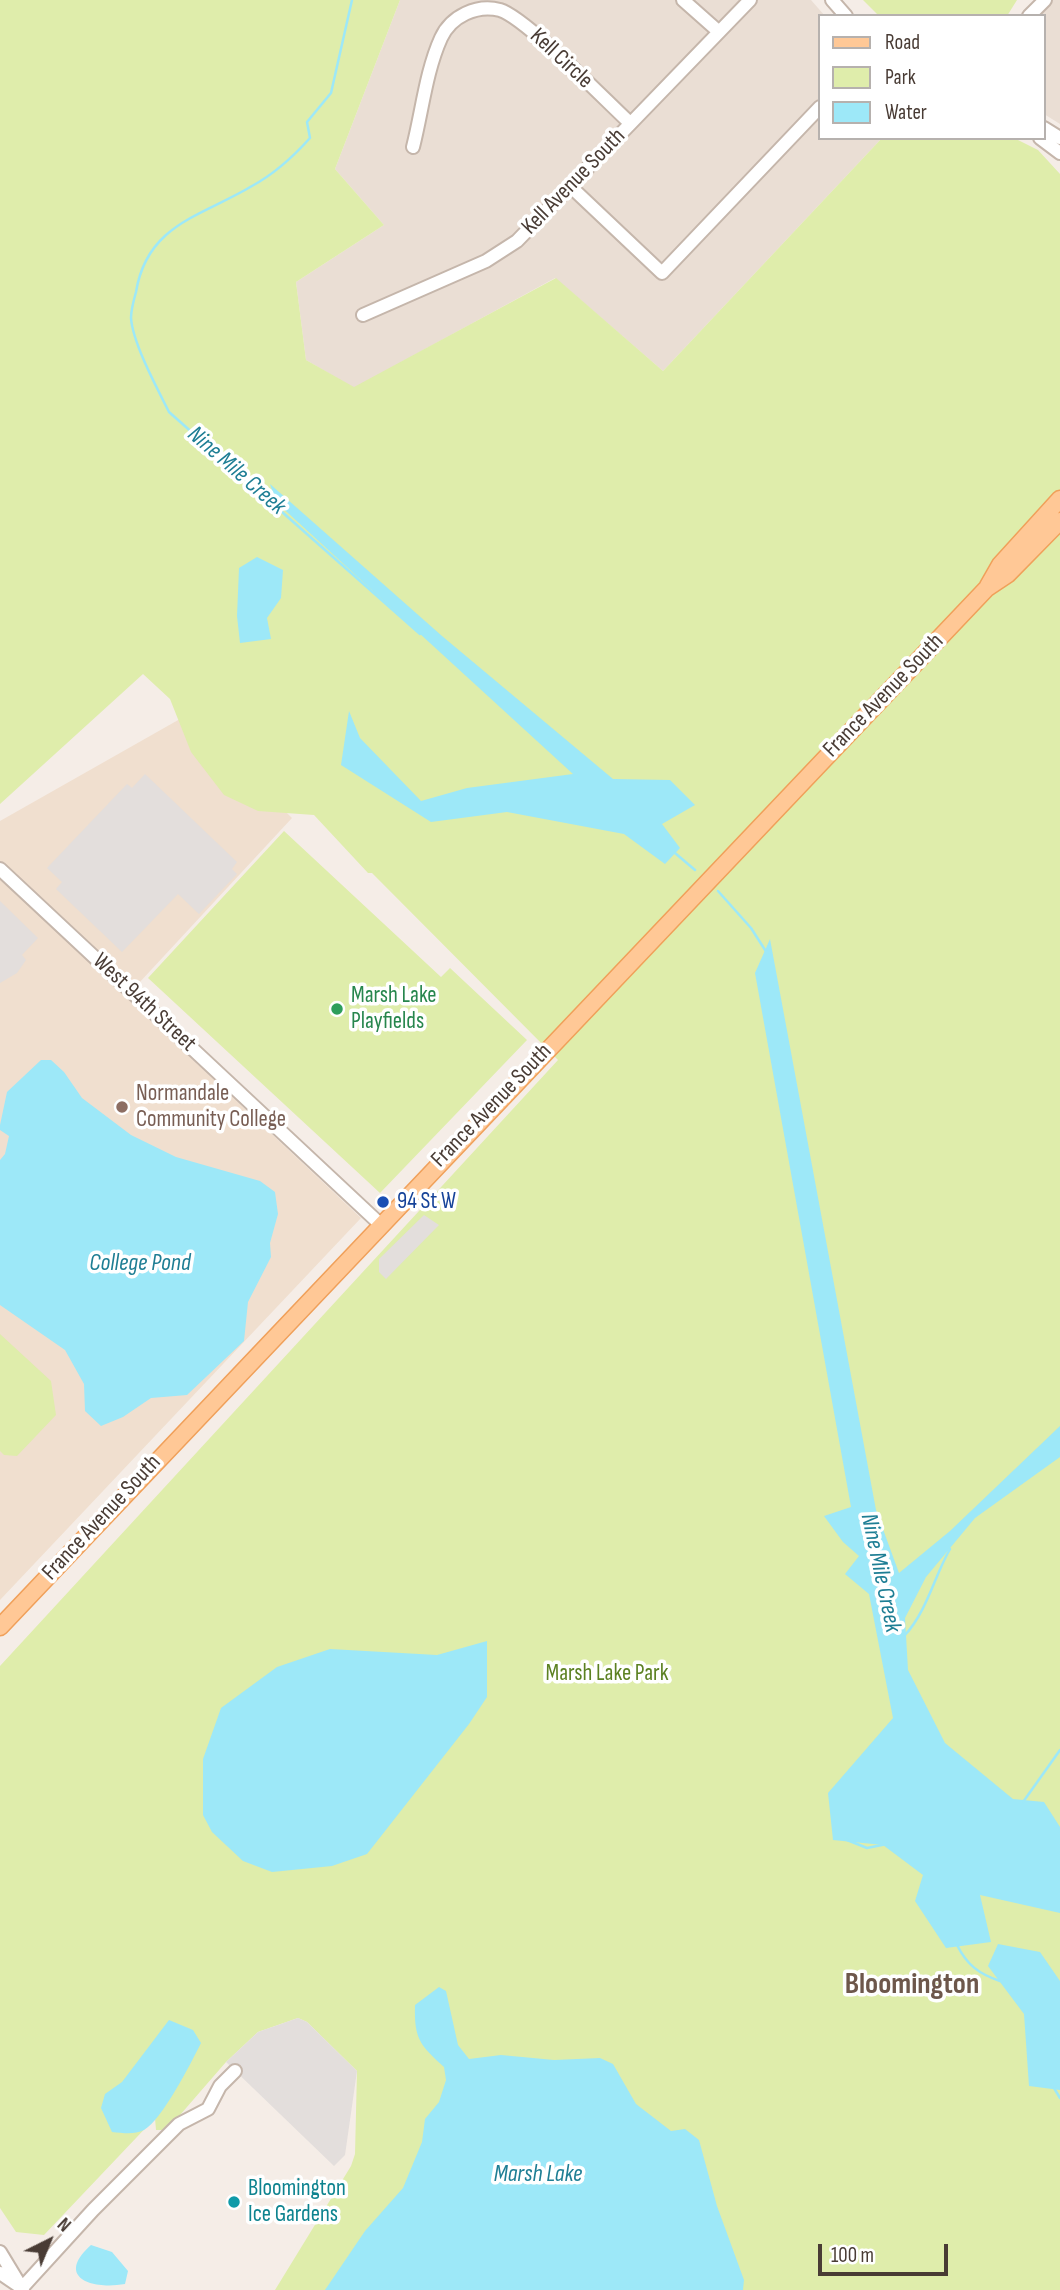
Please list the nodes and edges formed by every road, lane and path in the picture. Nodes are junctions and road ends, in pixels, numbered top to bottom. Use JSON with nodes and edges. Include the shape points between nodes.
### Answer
{"nodes":[{"id":1,"x":683,"y":0,"type":"edge"},
{"id":2,"x":750,"y":0,"type":"edge"},
{"id":3,"x":832,"y":0,"type":"edge"},
{"id":4,"x":1045,"y":0,"type":"edge"},
{"id":5,"x":478,"y":5,"type":"edge"},
{"id":6,"x":843,"y":14,"type":"edge"},
{"id":7,"x":1031,"y":14,"type":"edge"},
{"id":8,"x":718,"y":32,"type":"junction"},
{"id":9,"x":818,"y":109,"type":"edge"},
{"id":10,"x":630,"y":123,"type":"junction"},
{"id":11,"x":1043,"y":140,"type":"edge"},
{"id":12,"x":413,"y":148,"type":"dead end"},
{"id":13,"x":1060,"y":153,"type":"edge"},
{"id":14,"x":570,"y":186,"type":"junction"},
{"id":15,"x":363,"y":315,"type":"dead end"},
{"id":16,"x":1060,"y":499,"type":"edge"},
{"id":17,"x":1060,"y":521,"type":"edge"},
{"id":18,"x":987,"y":588,"type":"junction"},
{"id":19,"x":0,"y":869,"type":"edge"},
{"id":20,"x":380,"y":1224,"type":"junction"},
{"id":21,"x":0,"y":1627,"type":"edge"},
{"id":22,"x":235,"y":2071,"type":"dead end"},
{"id":23,"x":0,"y":2252,"type":"edge"},
{"id":24,"x":0,"y":2273,"type":"edge"},
{"id":25,"x":22,"y":2290,"type":"edge"}],
"edges":[{"from":1,"to":8,"type":"street"},
{"from":2,"to":8,"type":"street","name":"Kell Avenue South"},
{"from":3,"to":6,"type":"street"},
{"from":4,"to":7,"type":"street"},
{"from":5,"to":10,"type":"street","name":"Kell Circle","via":[[499,10],[523,24]]},
{"from":5,"to":12,"type":"street","name":"Kell Circle","via":[[442,36]]},
{"from":8,"to":10,"type":"street","name":"Kell Avenue South"},
{"from":9,"to":14,"type":"street","via":[[662,273]]},
{"from":10,"to":14,"type":"street","name":"Kell Avenue South"},
{"from":11,"to":13,"type":"street"},
{"from":14,"to":15,"type":"street","name":"Kell Avenue South","via":[[531,229],[502,252]]},
{"from":16,"to":18,"type":"main road","name":"France Avenue South","via":[[1000,565]]},
{"from":17,"to":18,"type":"main road","name":"France Avenue South","via":[[1008,574]]},
{"from":18,"to":20,"type":"main road","name":"France Avenue South"},
{"from":19,"to":20,"type":"street","name":"West 94th Street"},
{"from":20,"to":21,"type":"main road","name":"France Avenue South"},
{"from":22,"to":25,"type":"street","via":[[220,2086],[208,2109],[178,2124],[75,2228]]},
{"from":23,"to":25,"type":"street"},
{"from":24,"to":25,"type":"street"}]}
